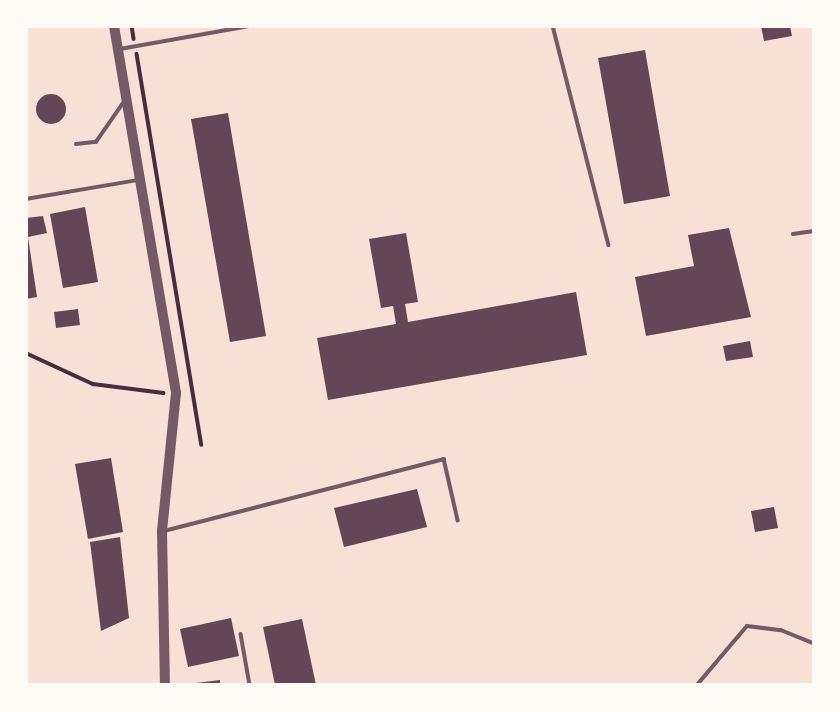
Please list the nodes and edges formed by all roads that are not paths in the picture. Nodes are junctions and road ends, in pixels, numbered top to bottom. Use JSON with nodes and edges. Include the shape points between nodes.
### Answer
{"nodes":[{"id":1,"x":114,"y":26,"type":"edge"},
{"id":2,"x":248,"y":26,"type":"edge"},
{"id":3,"x":553,"y":26,"type":"edge"},
{"id":4,"x":118,"y":49,"type":"junction"},
{"id":5,"x":127,"y":96,"type":"junction"},
{"id":6,"x":76,"y":144,"type":"dead end"},
{"id":7,"x":142,"y":179,"type":"junction"},
{"id":8,"x":26,"y":199,"type":"edge"},
{"id":9,"x":814,"y":231,"type":"edge"},
{"id":10,"x":793,"y":234,"type":"dead end"},
{"id":11,"x":609,"y":245,"type":"dead end"},
{"id":12,"x":458,"y":520,"type":"dead end"},
{"id":13,"x":162,"y":531,"type":"junction"},
{"id":14,"x":240,"y":634,"type":"dead end"},
{"id":15,"x":814,"y":643,"type":"edge"},
{"id":16,"x":165,"y":685,"type":"edge"},
{"id":17,"x":250,"y":685,"type":"edge"},
{"id":18,"x":697,"y":685,"type":"edge"}],
"edges":[{"from":1,"to":4,"type":"street"},
{"from":2,"to":4,"type":"lane"},
{"from":3,"to":11,"type":"lane"},
{"from":4,"to":5,"type":"street"},
{"from":5,"to":6,"type":"lane","via":[[108,131],[96,142]]},
{"from":5,"to":7,"type":"street"},
{"from":7,"to":8,"type":"lane"},
{"from":7,"to":13,"type":"street","via":[[176,393]]},
{"from":9,"to":10,"type":"lane"},
{"from":12,"to":13,"type":"lane","via":[[444,459]]},
{"from":13,"to":16,"type":"street"},
{"from":14,"to":17,"type":"lane"},
{"from":15,"to":18,"type":"lane","via":[[781,630],[747,626]]}]}
